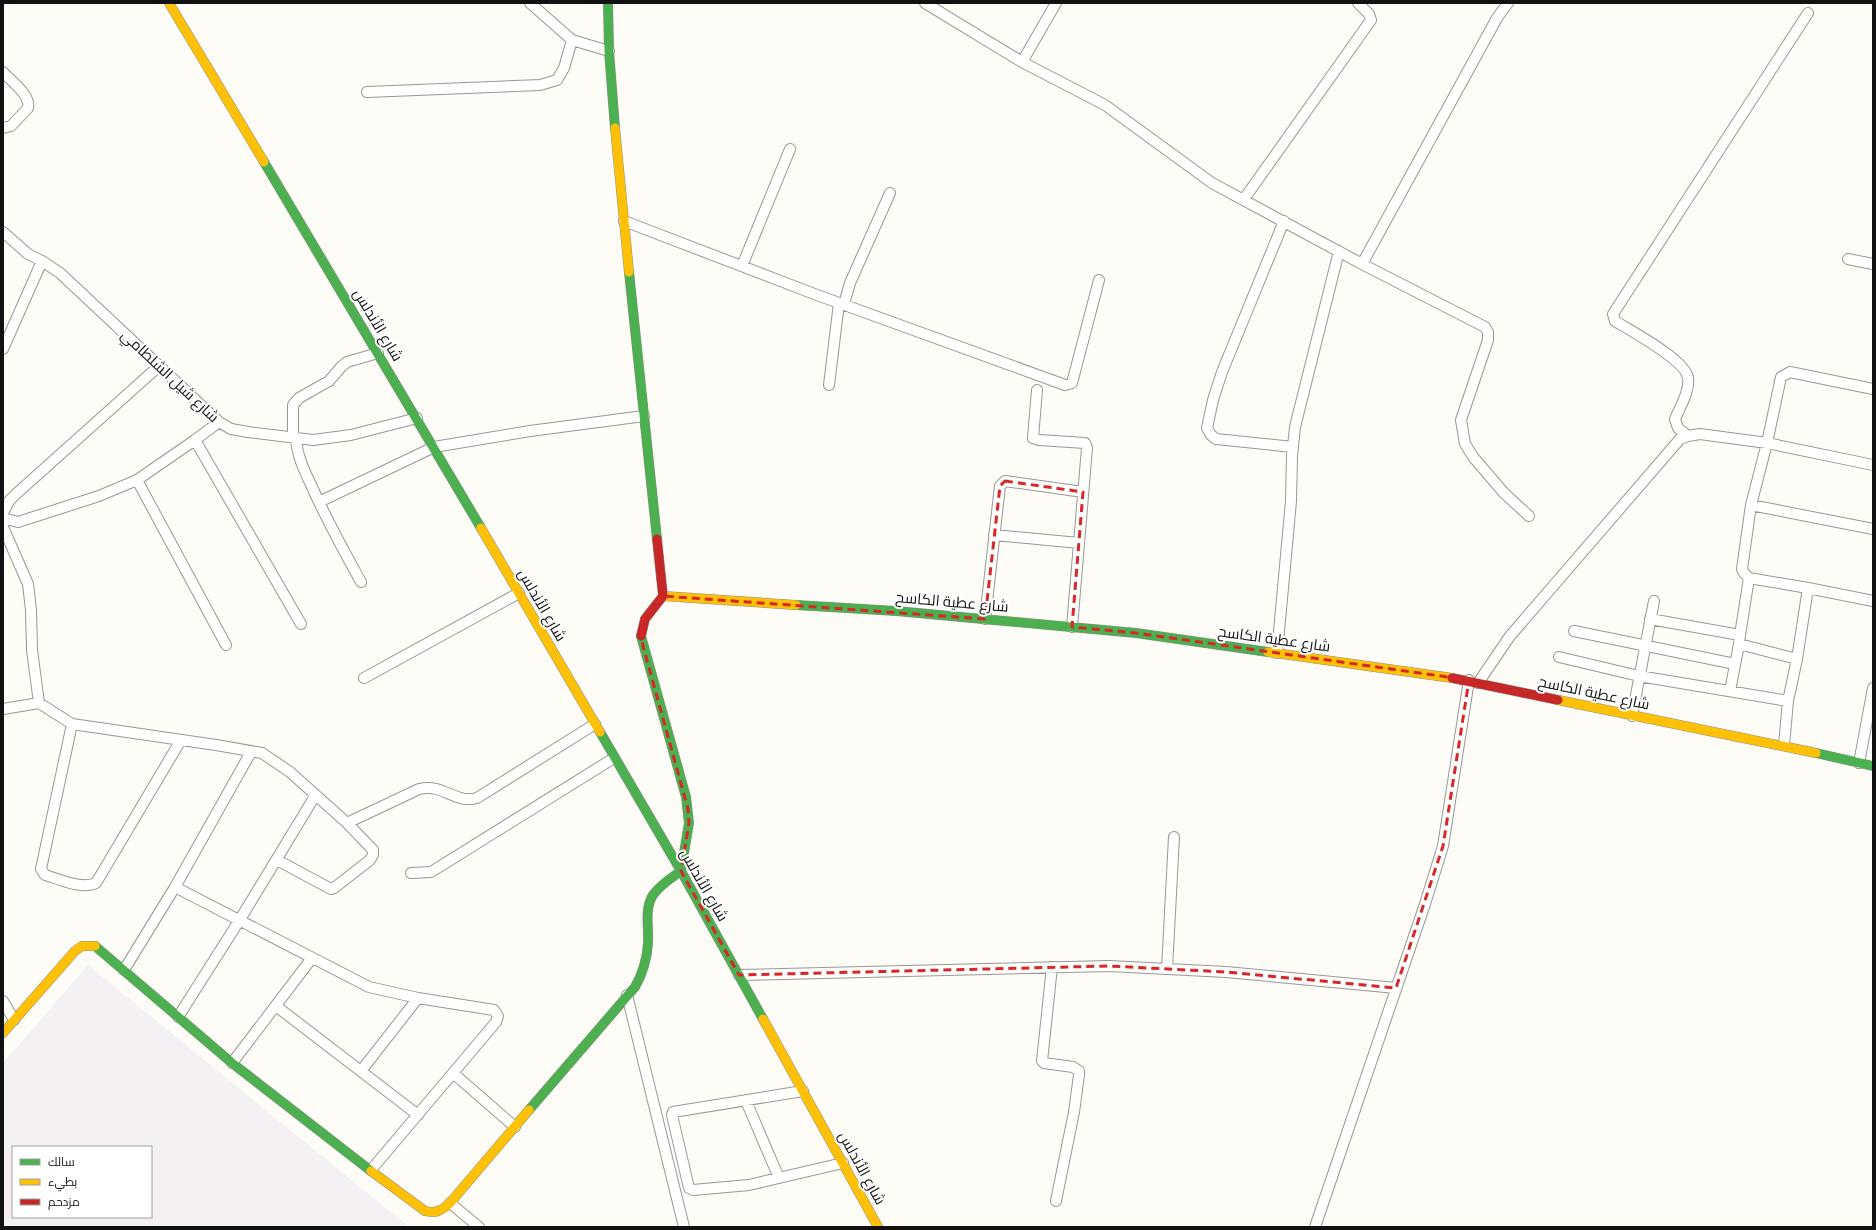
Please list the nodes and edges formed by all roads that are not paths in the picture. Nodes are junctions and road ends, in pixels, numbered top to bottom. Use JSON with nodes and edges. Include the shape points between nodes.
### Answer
{"nodes":[{"id":1,"x":169,"y":3,"type":"edge"},
{"id":2,"x":530,"y":3,"type":"edge"},
{"id":3,"x":608,"y":3,"type":"edge"},
{"id":4,"x":925,"y":3,"type":"edge"},
{"id":5,"x":1056,"y":3,"type":"edge"},
{"id":6,"x":1358,"y":3,"type":"edge"},
{"id":7,"x":1508,"y":3,"type":"edge"},
{"id":8,"x":1808,"y":13,"type":"dead end"},
{"id":9,"x":572,"y":40,"type":"junction"},
{"id":10,"x":609,"y":51,"type":"junction"},
{"id":11,"x":1022,"y":62,"type":"junction"},
{"id":12,"x":3,"y":72,"type":"edge"},
{"id":13,"x":367,"y":92,"type":"dead end"},
{"id":14,"x":3,"y":128,"type":"edge"},
{"id":15,"x":790,"y":149,"type":"dead end"},
{"id":16,"x":890,"y":193,"type":"dead end"},
{"id":17,"x":1244,"y":199,"type":"junction"},
{"id":18,"x":624,"y":221,"type":"junction"},
{"id":19,"x":1284,"y":222,"type":"junction"},
{"id":20,"x":3,"y":232,"type":"edge"},
{"id":21,"x":1339,"y":251,"type":"junction"},
{"id":22,"x":1848,"y":259,"type":"dead end"},
{"id":23,"x":42,"y":261,"type":"junction"},
{"id":24,"x":1362,"y":264,"type":"junction"},
{"id":25,"x":1873,"y":264,"type":"edge"},
{"id":26,"x":742,"y":266,"type":"junction"},
{"id":27,"x":1098,"y":280,"type":"dead end"},
{"id":28,"x":842,"y":304,"type":"junction"},
{"id":29,"x":3,"y":349,"type":"edge"},
{"id":30,"x":378,"y":353,"type":"junction"},
{"id":31,"x":159,"y":366,"type":"junction"},
{"id":32,"x":829,"y":385,"type":"dead end"},
{"id":33,"x":1873,"y":389,"type":"edge"},
{"id":34,"x":1037,"y":390,"type":"dead end"},
{"id":35,"x":644,"y":416,"type":"junction"},
{"id":36,"x":416,"y":418,"type":"junction"},
{"id":37,"x":219,"y":422,"type":"junction"},
{"id":38,"x":1688,"y":436,"type":"junction"},
{"id":39,"x":295,"y":437,"type":"junction"},
{"id":40,"x":195,"y":440,"type":"junction"},
{"id":41,"x":1767,"y":444,"type":"junction"},
{"id":42,"x":434,"y":447,"type":"junction"},
{"id":43,"x":1292,"y":448,"type":"junction"},
{"id":44,"x":1873,"y":465,"type":"edge"},
{"id":45,"x":137,"y":480,"type":"junction"},
{"id":46,"x":1084,"y":492,"type":"junction"},
{"id":47,"x":319,"y":502,"type":"junction"},
{"id":48,"x":1751,"y":505,"type":"junction"},
{"id":49,"x":3,"y":513,"type":"edge"},
{"id":50,"x":1529,"y":516,"type":"dead end"},
{"id":51,"x":3,"y":518,"type":"edge"},
{"id":52,"x":3,"y":527,"type":"edge"},
{"id":53,"x":1873,"y":529,"type":"edge"},
{"id":54,"x":994,"y":535,"type":"junction"},
{"id":55,"x":1079,"y":543,"type":"junction"},
{"id":56,"x":1749,"y":578,"type":"junction"},
{"id":57,"x":360,"y":582,"type":"dead end"},
{"id":58,"x":1808,"y":588,"type":"junction"},
{"id":59,"x":519,"y":593,"type":"junction"},
{"id":60,"x":663,"y":596,"type":"junction"},
{"id":61,"x":1654,"y":601,"type":"dead end"},
{"id":62,"x":1873,"y":601,"type":"edge"},
{"id":63,"x":984,"y":619,"type":"junction"},
{"id":64,"x":1650,"y":619,"type":"junction"},
{"id":65,"x":301,"y":624,"type":"dead end"},
{"id":66,"x":1072,"y":627,"type":"junction"},
{"id":67,"x":1574,"y":631,"type":"dead end"},
{"id":68,"x":1739,"y":640,"type":"junction"},
{"id":69,"x":226,"y":645,"type":"dead end"},
{"id":70,"x":1645,"y":645,"type":"junction"},
{"id":71,"x":1277,"y":653,"type":"junction"},
{"id":72,"x":1559,"y":657,"type":"dead end"},
{"id":73,"x":1797,"y":659,"type":"junction"},
{"id":74,"x":1735,"y":664,"type":"junction"},
{"id":75,"x":1639,"y":676,"type":"junction"},
{"id":76,"x":364,"y":678,"type":"dead end"},
{"id":77,"x":1474,"y":682,"type":"junction"},
{"id":78,"x":1873,"y":688,"type":"edge"},
{"id":79,"x":1730,"y":691,"type":"junction"},
{"id":80,"x":1788,"y":701,"type":"junction"},
{"id":81,"x":39,"y":703,"type":"junction"},
{"id":82,"x":3,"y":709,"type":"edge"},
{"id":83,"x":1632,"y":716,"type":"junction"},
{"id":84,"x":72,"y":724,"type":"junction"},
{"id":85,"x":595,"y":724,"type":"junction"},
{"id":86,"x":182,"y":740,"type":"junction"},
{"id":87,"x":1784,"y":745,"type":"junction"},
{"id":88,"x":251,"y":752,"type":"junction"},
{"id":89,"x":614,"y":758,"type":"junction"},
{"id":90,"x":1859,"y":764,"type":"junction"},
{"id":91,"x":1873,"y":766,"type":"edge"},
{"id":92,"x":315,"y":796,"type":"junction"},
{"id":93,"x":347,"y":823,"type":"junction"},
{"id":94,"x":1174,"y":837,"type":"dead end"},
{"id":95,"x":277,"y":860,"type":"junction"},
{"id":96,"x":681,"y":871,"type":"junction"},
{"id":97,"x":412,"y":873,"type":"dead end"},
{"id":98,"x":175,"y":886,"type":"junction"},
{"id":99,"x":239,"y":921,"type":"junction"},
{"id":100,"x":312,"y":958,"type":"junction"},
{"id":101,"x":1052,"y":967,"type":"junction"},
{"id":102,"x":1167,"y":969,"type":"junction"},
{"id":103,"x":124,"y":970,"type":"junction"},
{"id":104,"x":739,"y":975,"type":"junction"},
{"id":105,"x":1396,"y":988,"type":"junction"},
{"id":106,"x":627,"y":995,"type":"junction"},
{"id":107,"x":418,"y":998,"type":"junction"},
{"id":108,"x":3,"y":1001,"type":"edge"},
{"id":109,"x":276,"y":1006,"type":"junction"},
{"id":110,"x":178,"y":1017,"type":"junction"},
{"id":111,"x":14,"y":1020,"type":"junction"},
{"id":112,"x":3,"y":1033,"type":"edge"},
{"id":113,"x":232,"y":1063,"type":"junction"},
{"id":114,"x":361,"y":1071,"type":"junction"},
{"id":115,"x":453,"y":1073,"type":"junction"},
{"id":116,"x":803,"y":1090,"type":"junction"},
{"id":117,"x":746,"y":1101,"type":"junction"},
{"id":118,"x":418,"y":1114,"type":"junction"},
{"id":119,"x":515,"y":1127,"type":"junction"},
{"id":120,"x":843,"y":1163,"type":"junction"},
{"id":121,"x":371,"y":1170,"type":"junction"},
{"id":122,"x":779,"y":1178,"type":"junction"},
{"id":123,"x":1056,"y":1201,"type":"dead end"},
{"id":124,"x":450,"y":1202,"type":"junction"},
{"id":125,"x":479,"y":1227,"type":"edge"},
{"id":126,"x":684,"y":1227,"type":"edge"},
{"id":127,"x":878,"y":1227,"type":"edge"},
{"id":128,"x":1315,"y":1227,"type":"edge"}],
"edges":[{"from":1,"to":30,"type":"main road","name":"شارع الأندلس"},
{"from":2,"to":9,"type":"street"},
{"from":3,"to":10,"type":"main road"},
{"from":4,"to":11,"type":"street"},
{"from":5,"to":11,"type":"street"},
{"from":6,"to":17,"type":"street","via":[[1369,14],[1371,20]]},
{"from":7,"to":24,"type":"street","via":[[1497,18]]},
{"from":8,"to":38,"type":"street","via":[[1613,314],[1615,322],[1669,354],[1687,373],[1687,389],[1675,419],[1678,428]]},
{"from":9,"to":10,"type":"street"},
{"from":9,"to":13,"type":"street","via":[[564,68],[557,80],[540,85]]},
{"from":10,"to":18,"type":"main road"},
{"from":11,"to":17,"type":"street","via":[[1105,104],[1212,183]]},
{"from":12,"to":14,"type":"street","via":[[27,98],[29,104],[11,126]]},
{"from":15,"to":26,"type":"street"},
{"from":16,"to":28,"type":"street"},
{"from":17,"to":19,"type":"street"},
{"from":18,"to":26,"type":"street"},
{"from":18,"to":35,"type":"main road"},
{"from":19,"to":21,"type":"street"},
{"from":19,"to":43,"type":"street","via":[[1222,372],[1207,428],[1216,438]]},
{"from":20,"to":23,"type":"street","name":"شارع شيل الشلطامي","via":[[28,254]]},
{"from":21,"to":24,"type":"street"},
{"from":21,"to":43,"type":"street"},
{"from":22,"to":25,"type":"street"},
{"from":23,"to":29,"type":"street"},
{"from":23,"to":31,"type":"street","name":"شارع شيل الشلطامي","via":[[60,273]]},
{"from":24,"to":50,"type":"street","via":[[1485,327],[1488,340],[1461,420],[1465,444],[1504,493]]},
{"from":26,"to":28,"type":"street"},
{"from":27,"to":28,"type":"street","via":[[1072,383],[1066,385]]},
{"from":28,"to":32,"type":"street"},
{"from":30,"to":36,"type":"main road","name":"شارع الأندلس"},
{"from":30,"to":39,"type":"street","via":[[347,362],[328,381],[299,398],[293,405]]},
{"from":31,"to":37,"type":"street","name":"شارع شيل الشلطامي"},
{"from":31,"to":49,"type":"street","via":[[16,494]]},
{"from":33,"to":41,"type":"street","via":[[1790,372],[1784,374],[1781,377]]},
{"from":34,"to":46,"type":"street","via":[[1033,438],[1085,443],[1088,448]]},
{"from":35,"to":42,"type":"street"},
{"from":35,"to":60,"type":"main road"},
{"from":36,"to":39,"type":"street","name":"شارع شيل الشلطامي","via":[[332,438],[313,440]]},
{"from":36,"to":42,"type":"main road","name":"شارع الأندلس"},
{"from":37,"to":39,"type":"street","name":"شارع شيل الشلطامي","via":[[231,429]]},
{"from":37,"to":40,"type":"street"},
{"from":38,"to":41,"type":"street","via":[[1700,434]]},
{"from":38,"to":77,"type":"street","via":[[1680,439],[1510,636]]},
{"from":39,"to":47,"type":"street","via":[[298,457]]},
{"from":40,"to":45,"type":"street"},
{"from":40,"to":65,"type":"street"},
{"from":41,"to":44,"type":"street"},
{"from":41,"to":48,"type":"street"},
{"from":42,"to":47,"type":"street"},
{"from":42,"to":59,"type":"main road","name":"شارع الأندلس"},
{"from":43,"to":71,"type":"street","via":[[1291,501]]},
{"from":45,"to":51,"type":"street","via":[[99,496],[18,522]]},
{"from":45,"to":69,"type":"street"},
{"from":46,"to":54,"type":"street","via":[[1005,481],[1000,486]]},
{"from":46,"to":55,"type":"street"},
{"from":47,"to":57,"type":"street"},
{"from":48,"to":53,"type":"street"},
{"from":48,"to":56,"type":"street","via":[[1742,569]]},
{"from":52,"to":81,"type":"street","via":[[28,584],[32,650]]},
{"from":54,"to":55,"type":"street"},
{"from":54,"to":63,"type":"street"},
{"from":55,"to":66,"type":"street"},
{"from":56,"to":58,"type":"street"},
{"from":56,"to":68,"type":"street"},
{"from":58,"to":62,"type":"street"},
{"from":58,"to":73,"type":"street"},
{"from":59,"to":76,"type":"street"},
{"from":59,"to":85,"type":"main road","name":"شارع الأندلس"},
{"from":60,"to":63,"type":"main road","name":"شارع عطية الكاسح"},
{"from":60,"to":96,"type":"main road","via":[[643,619],[641,636],[686,797],[689,823]]},
{"from":61,"to":64,"type":"street"},
{"from":63,"to":66,"type":"main road","name":"شارع عطية الكاسح"},
{"from":64,"to":68,"type":"street"},
{"from":64,"to":70,"type":"street"},
{"from":66,"to":71,"type":"main road","name":"شارع عطية الكاسح","via":[[1136,633]]},
{"from":67,"to":70,"type":"street"},
{"from":68,"to":73,"type":"street"},
{"from":68,"to":74,"type":"street"},
{"from":70,"to":74,"type":"street"},
{"from":70,"to":75,"type":"street"},
{"from":71,"to":77,"type":"main road","name":"شارع عطية الكاسح"},
{"from":72,"to":75,"type":"street"},
{"from":73,"to":80,"type":"street"},
{"from":74,"to":79,"type":"street"},
{"from":75,"to":79,"type":"street"},
{"from":75,"to":83,"type":"street"},
{"from":77,"to":83,"type":"main road","name":"شارع عطية الكاسح"},
{"from":77,"to":105,"type":"street","via":[[1443,846]]},
{"from":78,"to":90,"type":"street"},
{"from":79,"to":80,"type":"street"},
{"from":80,"to":87,"type":"street"},
{"from":81,"to":82,"type":"street"},
{"from":81,"to":84,"type":"street"},
{"from":83,"to":87,"type":"main road","name":"شارع عطية الكاسح"},
{"from":84,"to":86,"type":"street"},
{"from":84,"to":86,"type":"street","via":[[41,869],[45,875],[83,885],[90,886],[96,883]]},
{"from":85,"to":89,"type":"main road","name":"شارع الأندلس"},
{"from":85,"to":93,"type":"street","via":[[477,798],[468,800],[428,787]]},
{"from":86,"to":88,"type":"street"},
{"from":87,"to":90,"type":"main road","name":"شارع عطية الكاسح"},
{"from":88,"to":92,"type":"street","via":[[262,753],[273,760]]},
{"from":88,"to":98,"type":"street"},
{"from":89,"to":96,"type":"main road","name":"شارع الأندلس"},
{"from":89,"to":97,"type":"street","via":[[432,872]]},
{"from":90,"to":91,"type":"main road","name":"شارع عطية الكاسح"},
{"from":92,"to":93,"type":"street"},
{"from":92,"to":95,"type":"street"},
{"from":93,"to":95,"type":"street","via":[[373,850],[373,855],[334,888],[327,888]]},
{"from":94,"to":102,"type":"street"},
{"from":95,"to":99,"type":"street"},
{"from":96,"to":104,"type":"main road","name":"شارع الأندلس"},
{"from":96,"to":106,"type":"main road","via":[[657,891],[650,901],[649,949],[646,964],[642,976]]},
{"from":98,"to":99,"type":"street"},
{"from":98,"to":103,"type":"street"},
{"from":99,"to":100,"type":"street"},
{"from":99,"to":110,"type":"street"},
{"from":100,"to":107,"type":"street","via":[[369,987]]},
{"from":100,"to":109,"type":"street"},
{"from":101,"to":102,"type":"street"},
{"from":101,"to":104,"type":"street"},
{"from":101,"to":123,"type":"street","via":[[1042,1061],[1073,1067],[1079,1071],[1074,1112]]},
{"from":102,"to":105,"type":"street"},
{"from":103,"to":110,"type":"main road"},
{"from":103,"to":111,"type":"main road","via":[[94,946],[82,946]]},
{"from":104,"to":116,"type":"main road","name":"شارع الأندلس"},
{"from":105,"to":128,"type":"street"},
{"from":106,"to":119,"type":"main road"},
{"from":106,"to":126,"type":"street"},
{"from":107,"to":114,"type":"street"},
{"from":107,"to":115,"type":"street","via":[[494,1010],[498,1016],[496,1022]]},
{"from":108,"to":111,"type":"street"},
{"from":109,"to":113,"type":"street"},
{"from":109,"to":114,"type":"street"},
{"from":110,"to":113,"type":"main road"},
{"from":111,"to":112,"type":"main road"},
{"from":113,"to":121,"type":"main road"},
{"from":114,"to":118,"type":"street"},
{"from":115,"to":118,"type":"street"},
{"from":115,"to":119,"type":"street"},
{"from":116,"to":117,"type":"street"},
{"from":116,"to":120,"type":"main road","name":"شارع الأندلس"},
{"from":117,"to":122,"type":"street"},
{"from":117,"to":122,"type":"street","via":[[672,1113],[689,1188],[693,1190],[749,1184]]},
{"from":118,"to":121,"type":"street"},
{"from":119,"to":124,"type":"main road"},
{"from":120,"to":122,"type":"street"},
{"from":120,"to":127,"type":"main road","name":"شارع الأندلس"},
{"from":121,"to":124,"type":"main road","via":[[425,1211],[436,1213]]},
{"from":124,"to":125,"type":"street"}]}
